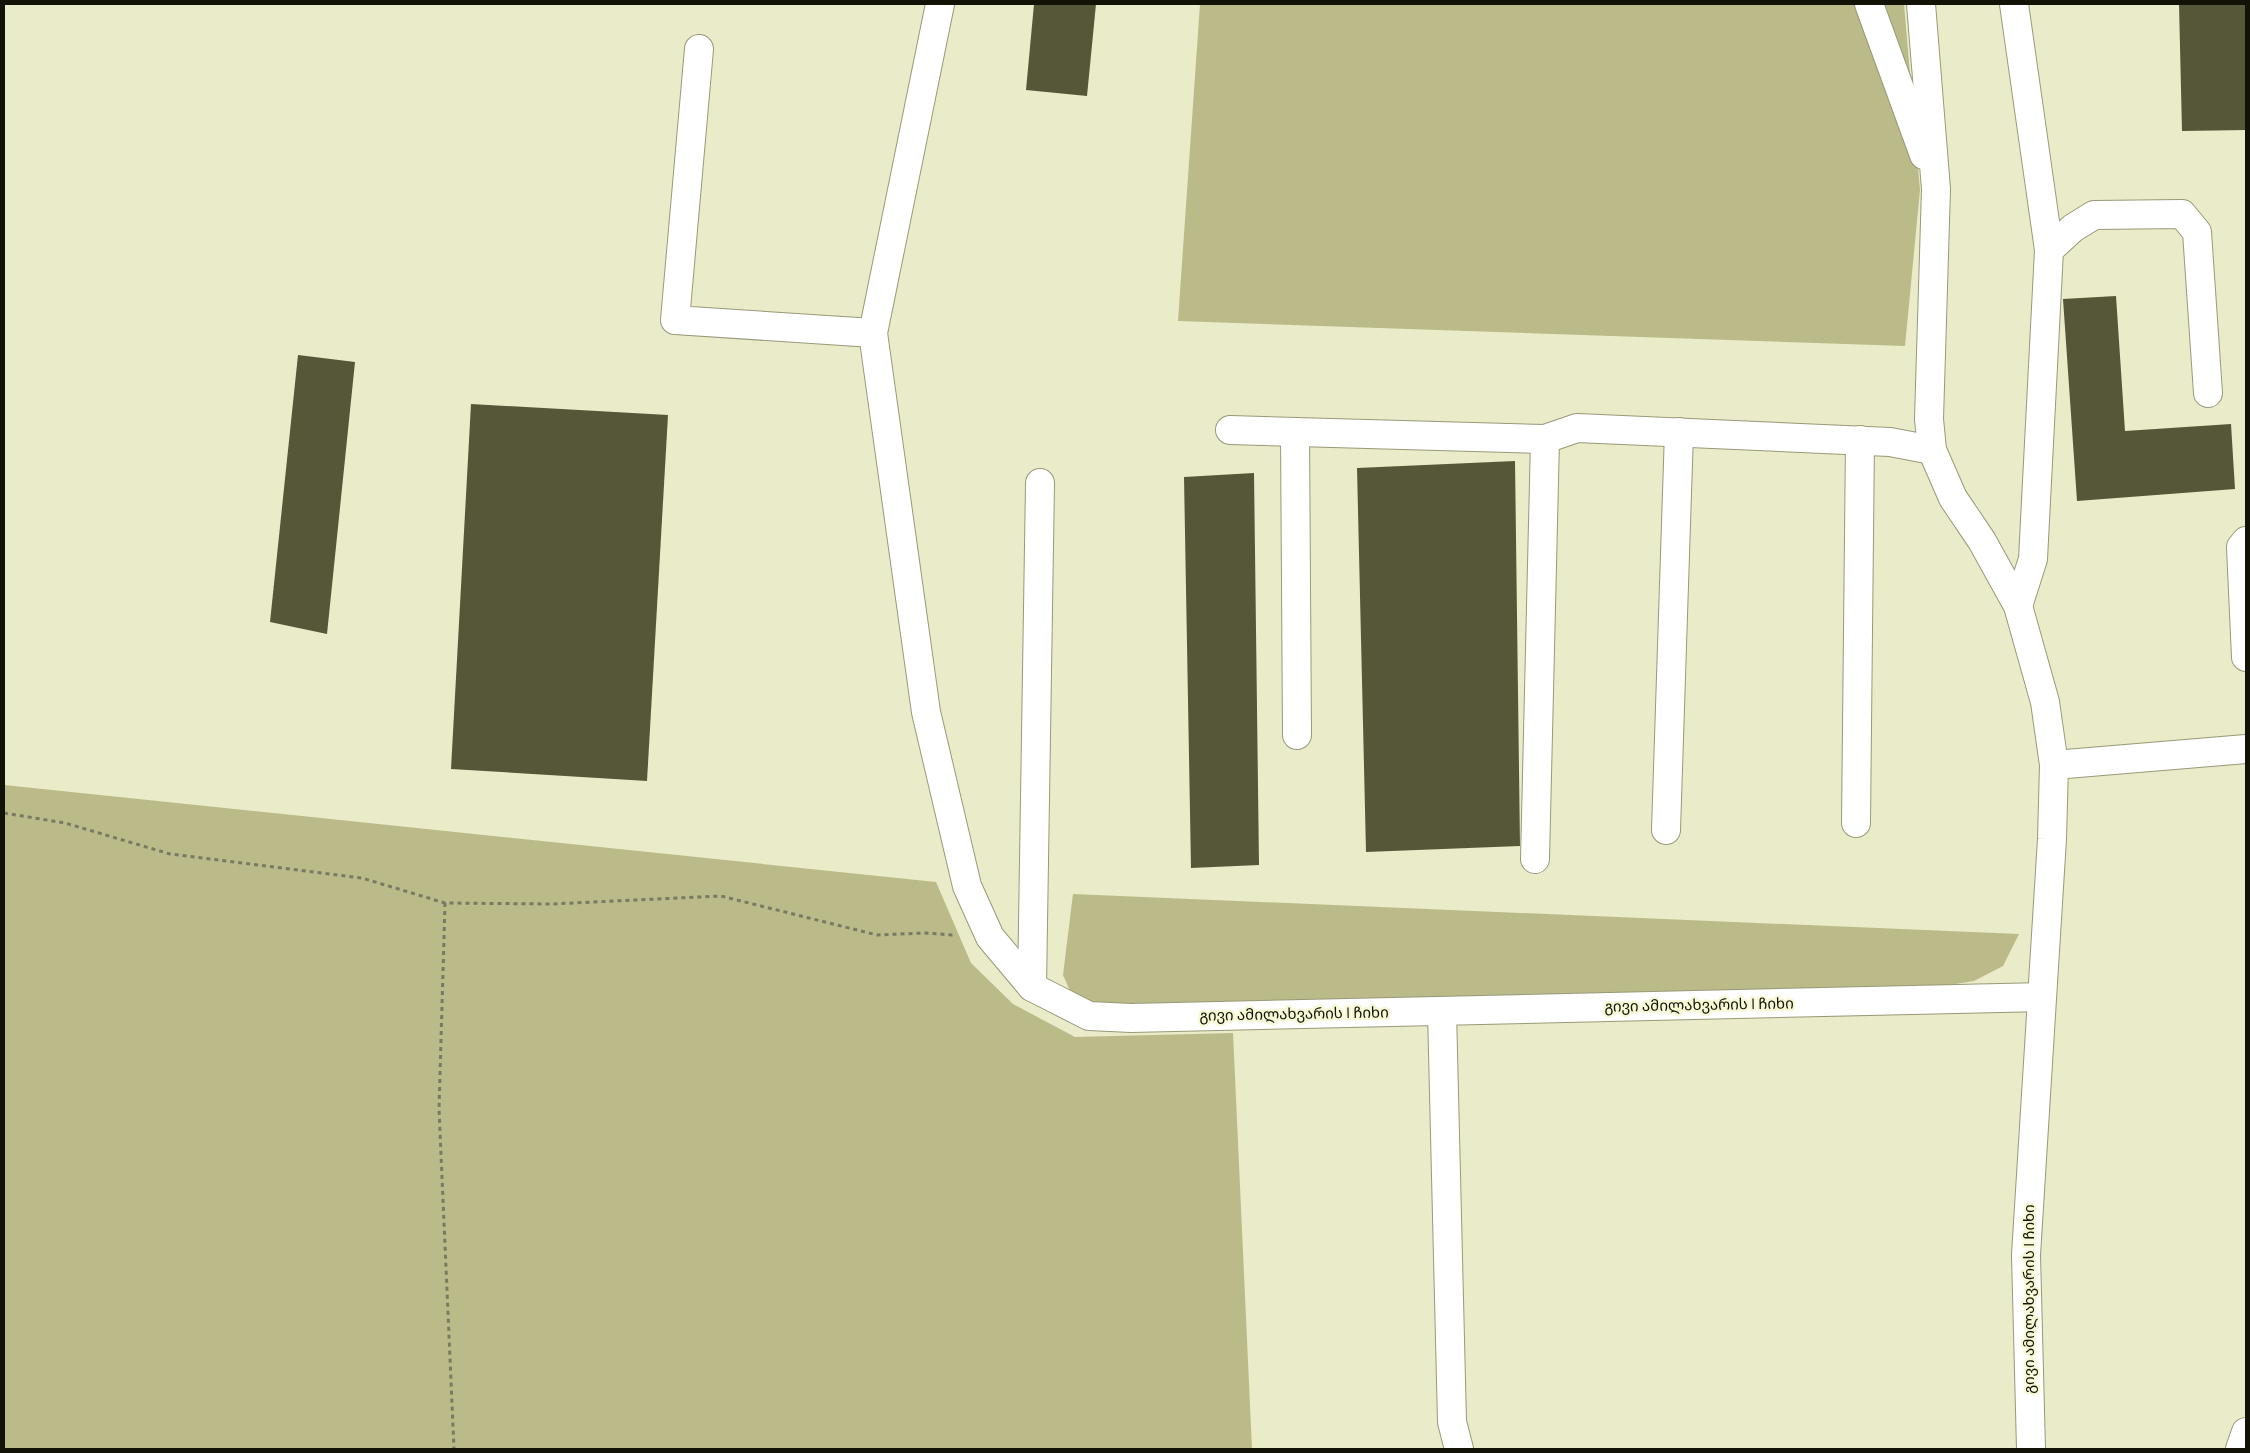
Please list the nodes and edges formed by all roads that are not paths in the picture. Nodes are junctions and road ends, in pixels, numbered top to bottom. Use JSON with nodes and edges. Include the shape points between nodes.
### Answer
{"nodes":[{"id":1,"x":940,"y":4,"type":"edge"},
{"id":2,"x":1869,"y":4,"type":"edge"},
{"id":3,"x":1921,"y":4,"type":"edge"},
{"id":4,"x":2014,"y":4,"type":"edge"},
{"id":5,"x":699,"y":49,"type":"dead end"},
{"id":6,"x":1936,"y":189,"type":"junction"},
{"id":7,"x":2049,"y":250,"type":"junction"},
{"id":8,"x":873,"y":333,"type":"junction"},
{"id":9,"x":2208,"y":394,"type":"dead end"},
{"id":10,"x":1230,"y":430,"type":"dead end"},
{"id":11,"x":1295,"y":432,"type":"junction"},
{"id":12,"x":1679,"y":432,"type":"junction"},
{"id":13,"x":1544,"y":439,"type":"junction"},
{"id":14,"x":1860,"y":440,"type":"junction"},
{"id":15,"x":1932,"y":450,"type":"junction"},
{"id":16,"x":1040,"y":483,"type":"dead end"},
{"id":17,"x":2246,"y":541,"type":"edge"},
{"id":18,"x":2018,"y":606,"type":"junction"},
{"id":19,"x":2246,"y":657,"type":"edge"},
{"id":20,"x":1297,"y":735,"type":"dead end"},
{"id":21,"x":2246,"y":749,"type":"edge"},
{"id":22,"x":2054,"y":765,"type":"junction"},
{"id":23,"x":1856,"y":823,"type":"dead end"},
{"id":24,"x":1666,"y":830,"type":"dead end"},
{"id":25,"x":1535,"y":859,"type":"dead end"},
{"id":26,"x":1032,"y":987,"type":"junction"},
{"id":27,"x":2041,"y":996,"type":"junction"},
{"id":28,"x":1442,"y":1011,"type":"junction"},
{"id":29,"x":2246,"y":1432,"type":"edge"},
{"id":30,"x":1459,"y":1449,"type":"edge"},
{"id":31,"x":2031,"y":1449,"type":"edge"},
{"id":32,"x":2240,"y":1449,"type":"edge"}],
"edges":[{"from":1,"to":8,"type":"street","name":"გივი ამილახვარის I ჩიხი"},
{"from":2,"to":6,"type":"street"},
{"from":3,"to":6,"type":"street"},
{"from":4,"to":7,"type":"street"},
{"from":5,"to":8,"type":"street","via":[[675,320]]},
{"from":6,"to":15,"type":"street","via":[[1929,419]]},
{"from":7,"to":9,"type":"street","via":[[2073,228],[2094,215],[2182,214],[2197,232]]},
{"from":7,"to":18,"type":"street","via":[[2033,558]]},
{"from":8,"to":26,"type":"street","name":"გივი ამილახვარის I ჩიხი","via":[[926,712],[967,886],[990,937]]},
{"from":10,"to":11,"type":"street"},
{"from":11,"to":13,"type":"street"},
{"from":11,"to":20,"type":"street"},
{"from":12,"to":13,"type":"street","via":[[1577,428]]},
{"from":12,"to":14,"type":"street"},
{"from":12,"to":24,"type":"street"},
{"from":13,"to":25,"type":"street"},
{"from":14,"to":15,"type":"street"},
{"from":14,"to":23,"type":"street"},
{"from":15,"to":18,"type":"street","via":[[1953,498],[1982,541]]},
{"from":16,"to":26,"type":"street"},
{"from":17,"to":19,"type":"street","via":[[2241,547]]},
{"from":18,"to":22,"type":"street","via":[[2045,702]]},
{"from":21,"to":22,"type":"street"},
{"from":22,"to":27,"type":"street"},
{"from":26,"to":28,"type":"street","name":"გივი ამილახვარის I ჩიხი","via":[[1089,1016],[1131,1018]]},
{"from":27,"to":28,"type":"street","name":"გივი ამილახვარის I ჩიხი"},
{"from":27,"to":31,"type":"street","name":"გივი ამილახვარის I ჩიხი","via":[[2026,1255]]},
{"from":28,"to":30,"type":"street","via":[[1452,1422]]},
{"from":29,"to":32,"type":"street"}]}
